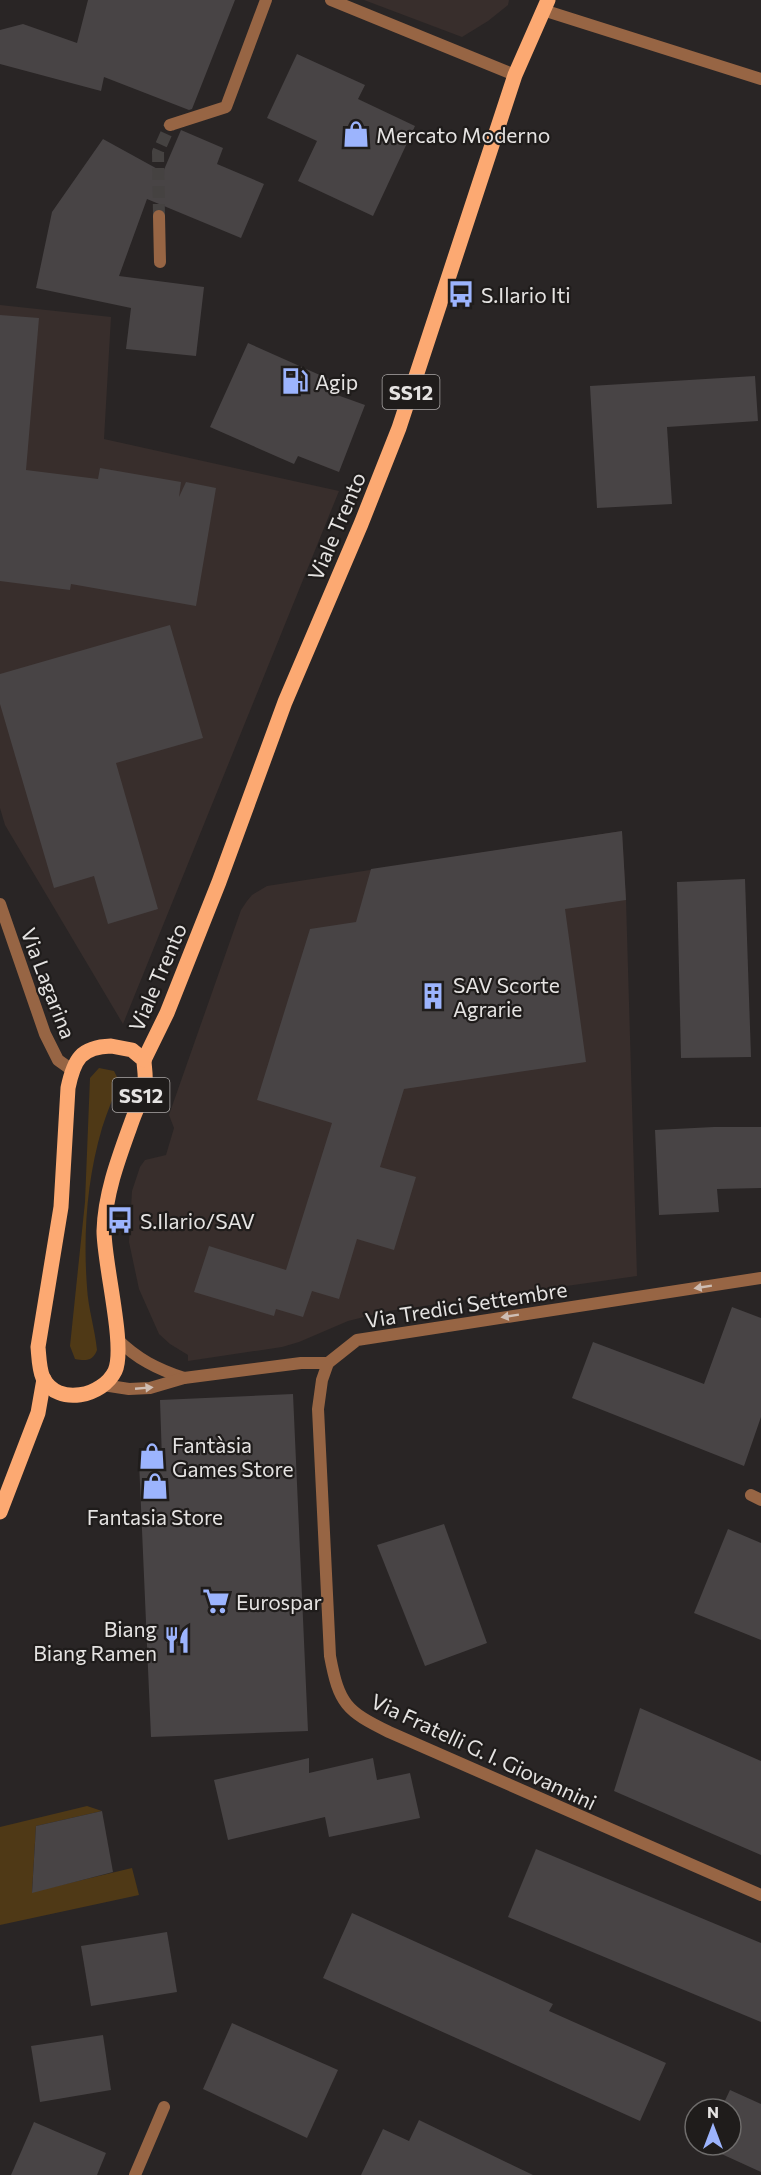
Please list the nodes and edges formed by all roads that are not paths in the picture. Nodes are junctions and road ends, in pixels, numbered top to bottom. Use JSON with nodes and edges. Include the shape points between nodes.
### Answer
{"nodes":[{"id":1,"x":266,"y":0,"type":"edge"},
{"id":2,"x":331,"y":0,"type":"edge"},
{"id":3,"x":546,"y":5,"type":"edge"},
{"id":4,"x":515,"y":75,"type":"junction"},
{"id":5,"x":761,"y":79,"type":"edge"},
{"id":6,"x":170,"y":125,"type":"dead end"},
{"id":7,"x":159,"y":216,"type":"tunnel mouth"},
{"id":8,"x":160,"y":262,"type":"dead end"},
{"id":9,"x":0,"y":904,"type":"edge"},
{"id":10,"x":144,"y":1060,"type":"junction"},
{"id":11,"x":72,"y":1070,"type":"junction"},
{"id":12,"x":761,"y":1278,"type":"edge"},
{"id":13,"x":117,"y":1339,"type":"junction"},
{"id":14,"x":328,"y":1363,"type":"junction"},
{"id":15,"x":184,"y":1378,"type":"junction"},
{"id":16,"x":44,"y":1379,"type":"junction"},
{"id":17,"x":103,"y":1385,"type":"junction"},
{"id":18,"x":0,"y":1512,"type":"edge"},
{"id":19,"x":761,"y":1895,"type":"edge"},
{"id":20,"x":164,"y":2107,"type":"dead end"},
{"id":21,"x":135,"y":2175,"type":"edge"}],
"edges":[{"from":1,"to":6,"type":"street","via":[[226,107]]},
{"from":2,"to":4,"type":"street"},
{"from":3,"to":4,"type":"main road","name":"Viale Trento","number":"SS12"},
{"from":3,"to":5,"type":"street"},
{"from":4,"to":10,"type":"main road","name":"Viale Trento","number":"SS12","via":[[399,428],[285,702],[167,1013]]},
{"from":7,"to":8,"type":"street"},
{"from":9,"to":11,"type":"street","name":"Via Lagarina","via":[[45,1034],[58,1060]]},
{"from":10,"to":11,"type":"main road","name":"Viale Trento","number":"SS12","via":[[132,1050],[95,1047],[81,1054]]},
{"from":10,"to":13,"type":"main road","name":"Viale Trento","number":"SS12","via":[[145,1083],[109,1190],[106,1210],[105,1253]]},
{"from":11,"to":16,"type":"main road","via":[[61,1207],[38,1347]]},
{"from":12,"to":14,"type":"street","name":"Via Tredici Settembre","one_way":true,"via":[[357,1340]]},
{"from":13,"to":15,"type":"street","via":[[146,1363]]},
{"from":13,"to":17,"type":"main road","name":"Viale Trento","number":"SS12","via":[[116,1369]]},
{"from":14,"to":15,"type":"street"},
{"from":14,"to":19,"type":"street","name":"Via Fratelli G. I. Giovannini","via":[[318,1409],[330,1656],[336,1686],[347,1706],[389,1732]]},
{"from":17,"to":15,"type":"street","one_way":true,"via":[[150,1388]]},
{"from":16,"to":17,"type":"main road","via":[[64,1395],[82,1395]]},
{"from":16,"to":18,"type":"main road","via":[[38,1413]]},
{"from":20,"to":21,"type":"street"}]}
